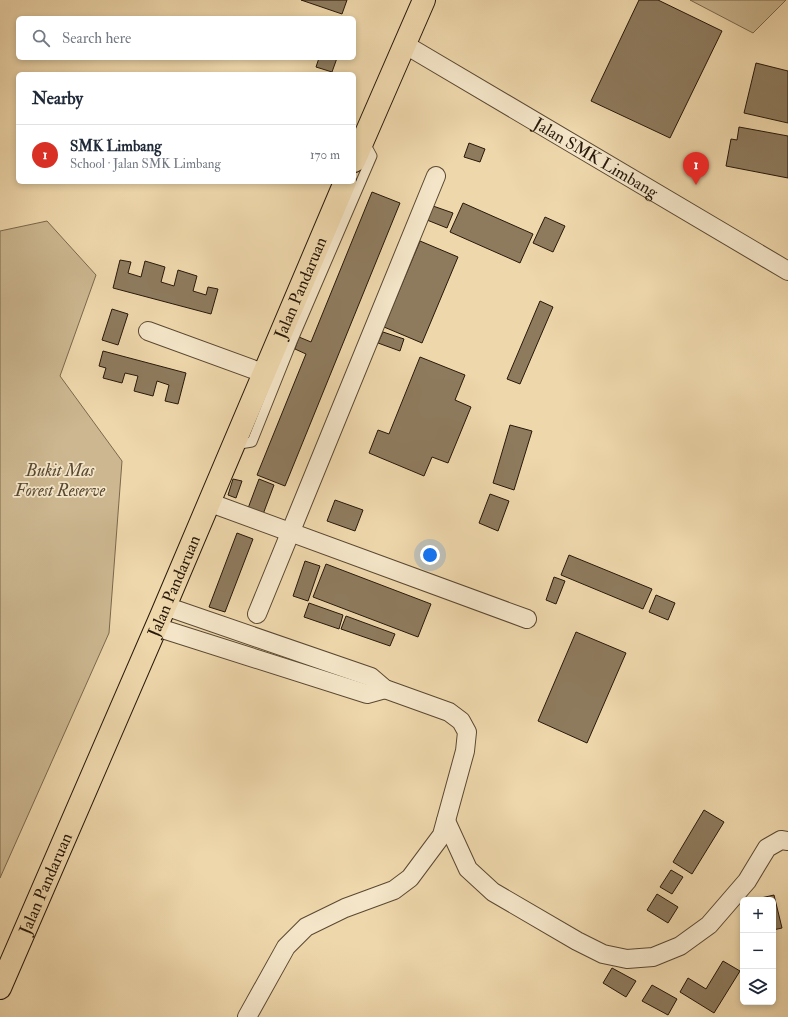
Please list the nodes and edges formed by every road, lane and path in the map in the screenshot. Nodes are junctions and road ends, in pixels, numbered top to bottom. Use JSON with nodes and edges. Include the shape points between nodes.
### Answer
{"nodes":[{"id":1,"x":424,"y":0,"type":"edge"},
{"id":2,"x":404,"y":44,"type":"junction"},
{"id":3,"x":363,"y":140,"type":"junction"},
{"id":4,"x":356,"y":156,"type":"edge"},
{"id":5,"x":436,"y":176,"type":"dead end"},
{"id":6,"x":344,"y":184,"type":"edge"},
{"id":7,"x":788,"y":271,"type":"edge"},
{"id":8,"x":148,"y":331,"type":"dead end"},
{"id":9,"x":263,"y":373,"type":"junction"},
{"id":10,"x":233,"y":445,"type":"junction"},
{"id":11,"x":208,"y":502,"type":"junction"},
{"id":12,"x":290,"y":532,"type":"junction"},
{"id":13,"x":165,"y":606,"type":"junction"},
{"id":14,"x":257,"y":614,"type":"dead end"},
{"id":15,"x":527,"y":619,"type":"dead end"},
{"id":16,"x":156,"y":628,"type":"junction"},
{"id":17,"x":385,"y":689,"type":"junction"},
{"id":18,"x":446,"y":821,"type":"junction"},
{"id":19,"x":788,"y":841,"type":"edge"},
{"id":20,"x":0,"y":988,"type":"edge"},
{"id":21,"x":247,"y":1017,"type":"edge"}],
"edges":[{"from":1,"to":2,"type":"highway"},
{"from":2,"to":3,"type":"highway"},
{"from":2,"to":7,"type":"street","name":"Jalan SMK Limbang"},
{"from":3,"to":4,"type":"highway"},
{"from":3,"to":10,"type":"lane","via":[[372,156],[252,442]]},
{"from":5,"to":12,"type":"street"},
{"from":6,"to":9,"type":"highway","name":"Jalan Pandaruan"},
{"from":8,"to":9,"type":"street"},
{"from":9,"to":10,"type":"highway","name":"Jalan Pandaruan"},
{"from":10,"to":11,"type":"highway","name":"Jalan Pandaruan"},
{"from":11,"to":12,"type":"street"},
{"from":11,"to":13,"type":"highway","name":"Jalan Pandaruan"},
{"from":12,"to":14,"type":"street"},
{"from":12,"to":15,"type":"street"},
{"from":13,"to":16,"type":"highway","name":"Jalan Pandaruan"},
{"from":13,"to":17,"type":"street","via":[[371,676]]},
{"from":16,"to":17,"type":"street","via":[[367,694]]},
{"from":16,"to":20,"type":"highway","name":"Jalan Pandaruan"},
{"from":17,"to":18,"type":"street","via":[[448,712],[461,721],[467,732],[465,751]]},
{"from":18,"to":19,"type":"street","via":[[468,869],[493,892],[577,941],[603,954],[627,959],[654,957],[680,946],[709,925],[747,881],[767,848],[781,840]]},
{"from":18,"to":21,"type":"street","via":[[442,835],[410,878],[394,890],[345,908],[306,927],[286,947]]}]}
